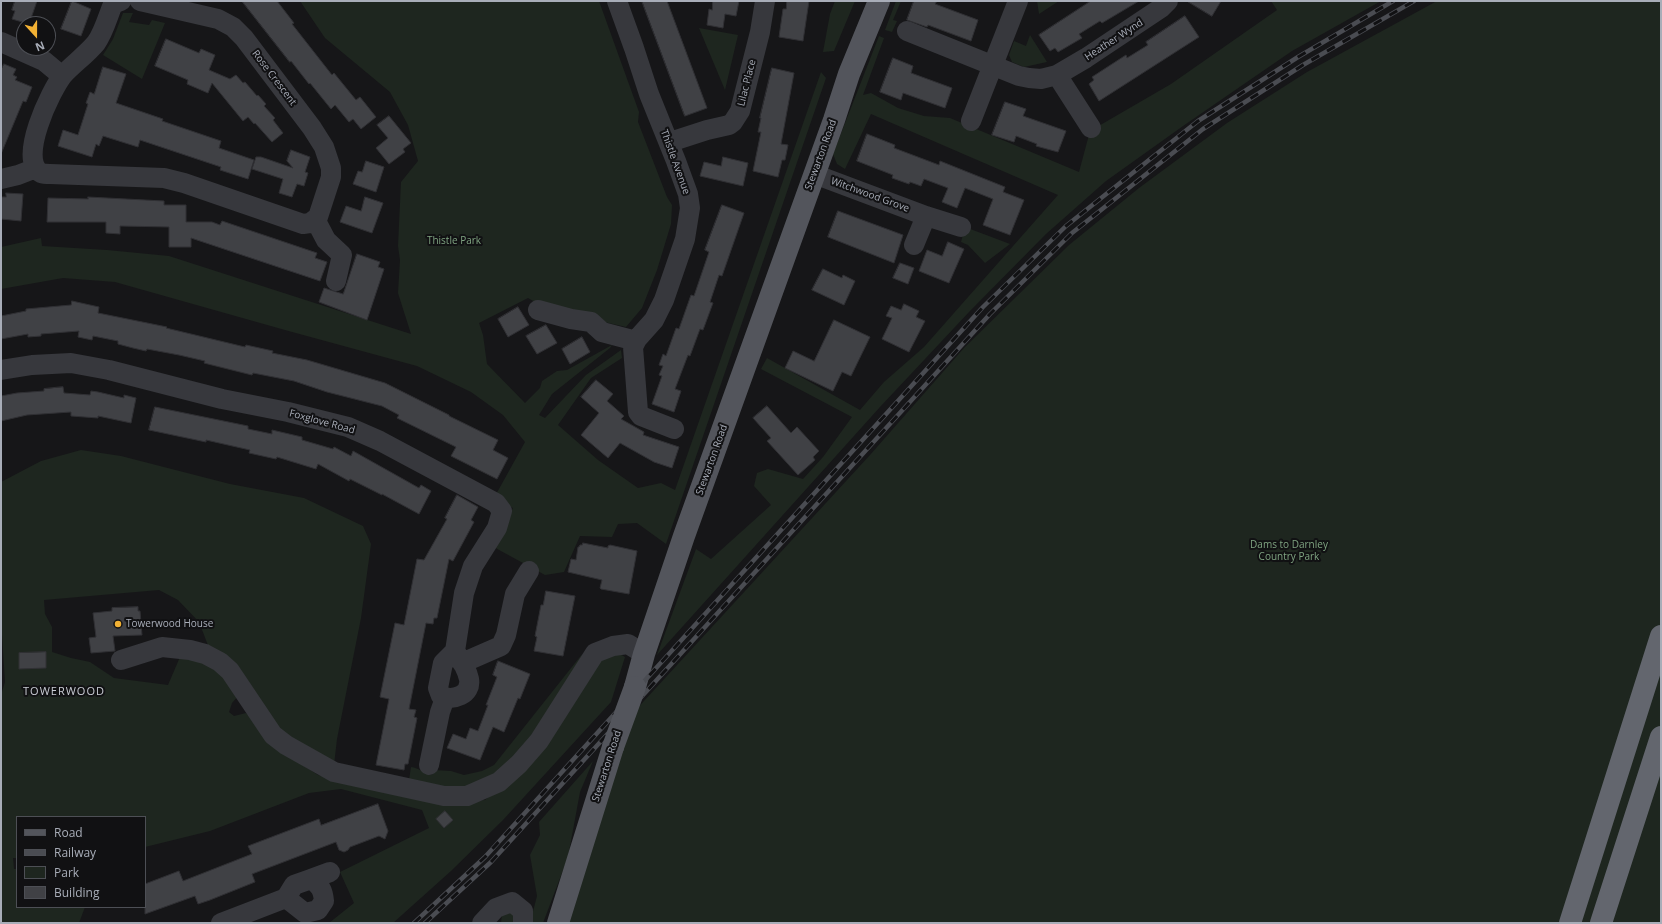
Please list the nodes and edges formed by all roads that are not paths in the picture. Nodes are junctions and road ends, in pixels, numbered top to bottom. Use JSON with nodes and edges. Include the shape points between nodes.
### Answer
{"nodes":[{"id":1,"x":121,"y":1,"type":"edge"},
{"id":2,"x":140,"y":1,"type":"edge"},
{"id":3,"x":617,"y":1,"type":"edge"},
{"id":4,"x":765,"y":1,"type":"edge"},
{"id":5,"x":879,"y":1,"type":"edge"},
{"id":6,"x":1018,"y":1,"type":"edge"},
{"id":7,"x":1168,"y":1,"type":"edge"},
{"id":8,"x":907,"y":31,"type":"dead end"},
{"id":9,"x":1,"y":42,"type":"edge"},
{"id":10,"x":993,"y":65,"type":"junction"},
{"id":11,"x":1057,"y":75,"type":"junction"},
{"id":12,"x":62,"y":76,"type":"junction"},
{"id":13,"x":971,"y":121,"type":"dead end"},
{"id":14,"x":1091,"y":128,"type":"dead end"},
{"id":15,"x":670,"y":142,"type":"junction"},
{"id":16,"x":36,"y":168,"type":"junction"},
{"id":17,"x":814,"y":174,"type":"junction"},
{"id":18,"x":1,"y":179,"type":"edge"},
{"id":19,"x":926,"y":216,"type":"junction"},
{"id":20,"x":315,"y":219,"type":"junction"},
{"id":21,"x":961,"y":227,"type":"dead end"},
{"id":22,"x":914,"y":245,"type":"dead end"},
{"id":23,"x":336,"y":280,"type":"dead end"},
{"id":24,"x":538,"y":310,"type":"dead end"},
{"id":25,"x":636,"y":341,"type":"junction"},
{"id":26,"x":1,"y":370,"type":"edge"},
{"id":27,"x":674,"y":429,"type":"dead end"},
{"id":28,"x":529,"y":571,"type":"dead end"},
{"id":29,"x":1661,"y":636,"type":"edge"},
{"id":30,"x":644,"y":654,"type":"junction"},
{"id":31,"x":458,"y":657,"type":"junction"},
{"id":32,"x":121,"y":660,"type":"dead end"},
{"id":33,"x":445,"y":698,"type":"junction"},
{"id":34,"x":1661,"y":737,"type":"edge"},
{"id":35,"x":429,"y":765,"type":"dead end"},
{"id":36,"x":330,"y":872,"type":"dead end"},
{"id":37,"x":311,"y":879,"type":"junction"},
{"id":38,"x":286,"y":898,"type":"junction"},
{"id":39,"x":221,"y":923,"type":"edge"},
{"id":40,"x":482,"y":923,"type":"edge"},
{"id":41,"x":523,"y":923,"type":"edge"},
{"id":42,"x":558,"y":923,"type":"edge"},
{"id":43,"x":1570,"y":923,"type":"edge"},
{"id":44,"x":1601,"y":923,"type":"edge"}],
"edges":[{"from":1,"to":12,"type":"street","via":[[113,4],[96,43]]},
{"from":2,"to":20,"type":"street","name":"Rose Crescent","via":[[218,19],[233,27],[244,38],[324,147],[331,177],[318,217]]},
{"from":3,"to":15,"type":"street","name":"Thistle Avenue","via":[[649,94]]},
{"from":4,"to":15,"type":"street","name":"Lilac Place","via":[[740,111],[733,122]]},
{"from":5,"to":17,"type":"main road","name":"Stewarton Road","via":[[849,74]]},
{"from":6,"to":10,"type":"street"},
{"from":7,"to":11,"type":"street","name":"Heather Wynd","via":[[1099,50]]},
{"from":8,"to":10,"type":"street","name":"Heather Wynd"},
{"from":9,"to":12,"type":"street","via":[[44,61]]},
{"from":10,"to":11,"type":"street","name":"Heather Wynd","via":[[1028,78],[1041,79]]},
{"from":10,"to":13,"type":"street"},
{"from":11,"to":14,"type":"street"},
{"from":12,"to":16,"type":"street","via":[[36,130],[32,150]]},
{"from":15,"to":25,"type":"street","name":"Thistle Avenue","via":[[688,194],[690,208],[685,239],[664,300],[654,320]]},
{"from":16,"to":18,"type":"street"},
{"from":16,"to":20,"type":"street","via":[[42,173],[50,174],[164,178],[303,224]]},
{"from":17,"to":19,"type":"street","name":"Witchwood Grove"},
{"from":17,"to":30,"type":"main road","name":"Stewarton Road"},
{"from":19,"to":21,"type":"street","name":"Witchwood Grove"},
{"from":19,"to":22,"type":"street"},
{"from":20,"to":23,"type":"street","via":[[326,240],[342,255]]},
{"from":24,"to":25,"type":"street","via":[[591,322],[602,332]]},
{"from":25,"to":27,"type":"street","via":[[633,347],[638,412],[641,416]]},
{"from":26,"to":31,"type":"street","name":"Foxglove Road","via":[[71,363],[348,427],[387,444],[496,503],[502,511],[497,528],[474,566],[464,593]]},
{"from":28,"to":31,"type":"street","via":[[515,594],[502,646]]},
{"from":29,"to":43,"type":"highway"},
{"from":30,"to":32,"type":"street","via":[[628,644],[613,646],[595,653],[538,741],[519,764],[500,782],[467,796],[444,796],[334,772],[273,735],[230,671],[205,654],[162,647]]},
{"from":30,"to":42,"type":"main road","name":"Stewarton Road","bridge":true},
{"from":31,"to":33,"type":"street","via":[[443,662],[438,688],[441,696]]},
{"from":31,"to":33,"type":"street","name":"Foxglove Road","via":[[469,678],[469,686],[456,698]]},
{"from":33,"to":35,"type":"street"},
{"from":34,"to":44,"type":"highway"},
{"from":36,"to":37,"type":"street"},
{"from":37,"to":38,"type":"street","via":[[294,885]]},
{"from":37,"to":38,"type":"street","via":[[318,883],[323,892],[324,901],[318,910],[305,913]]},
{"from":38,"to":39,"type":"street"},
{"from":40,"to":41,"type":"street","via":[[496,908],[512,902],[523,911]]}]}
